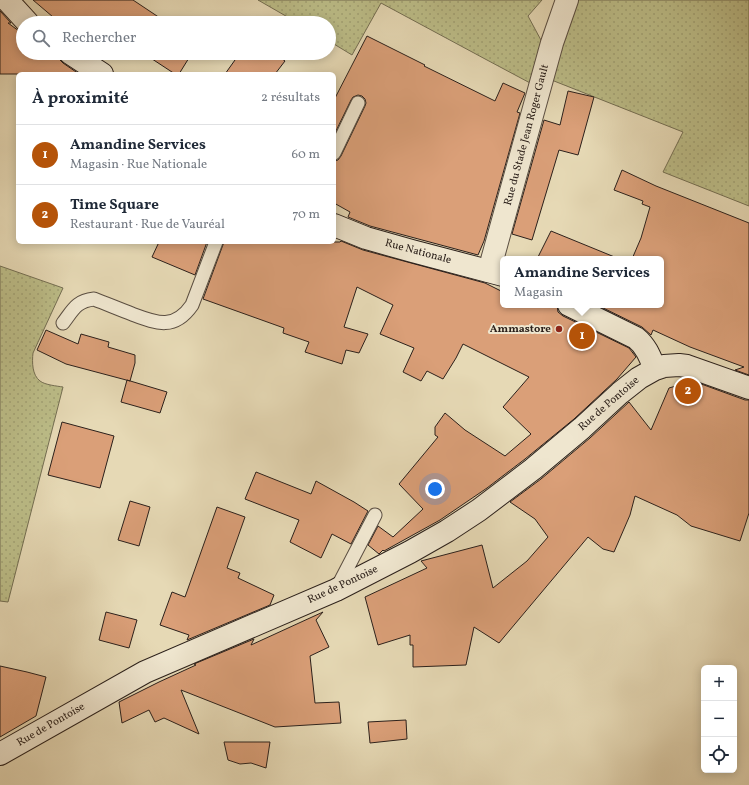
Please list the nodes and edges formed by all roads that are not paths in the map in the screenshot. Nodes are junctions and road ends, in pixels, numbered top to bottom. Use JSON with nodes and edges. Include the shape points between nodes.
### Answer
{"nodes":[{"id":1,"x":7,"y":0,"type":"edge"},
{"id":2,"x":568,"y":0,"type":"edge"},
{"id":3,"x":22,"y":16,"type":"edge"},
{"id":4,"x":81,"y":60,"type":"edge"},
{"id":5,"x":99,"y":72,"type":"edge"},
{"id":6,"x":358,"y":103,"type":"dead end"},
{"id":7,"x":336,"y":149,"type":"edge"},
{"id":8,"x":336,"y":226,"type":"edge"},
{"id":9,"x":215,"y":244,"type":"edge"},
{"id":10,"x":500,"y":256,"type":"edge"},
{"id":11,"x":500,"y":257,"type":"edge"},
{"id":12,"x":496,"y":273,"type":"edge"},
{"id":13,"x":575,"y":308,"type":"edge"},
{"id":14,"x":63,"y":323,"type":"dead end"},
{"id":15,"x":655,"y":369,"type":"junction"},
{"id":16,"x":749,"y":388,"type":"edge"},
{"id":17,"x":375,"y":515,"type":"dead end"},
{"id":18,"x":336,"y":590,"type":"junction"},
{"id":19,"x":0,"y":754,"type":"edge"}],
"edges":[{"from":1,"to":3,"type":"street"},
{"from":2,"to":10,"type":"street","name":"Rue du Stade Jean Roger Gault","via":[[552,43]]},
{"from":4,"to":5,"type":"street"},
{"from":6,"to":7,"type":"lane"},
{"from":8,"to":12,"type":"street","name":"Rue Nationale","via":[[366,238]]},
{"from":9,"to":14,"type":"lane","via":[[192,306],[179,319],[162,323],[152,321],[94,299],[76,306]]},
{"from":11,"to":12,"type":"street","name":"Rue du Stade Jean Roger Gault"},
{"from":13,"to":15,"type":"street","via":[[636,338],[646,349]]},
{"from":15,"to":16,"type":"street","name":"Rue de Pontoise","via":[[672,365],[687,366]]},
{"from":15,"to":18,"type":"street","name":"Rue de Pontoise","via":[[629,385],[539,464],[479,510],[416,549]]},
{"from":17,"to":18,"type":"lane"},
{"from":18,"to":19,"type":"street","name":"Rue de Pontoise","via":[[144,672]]}]}
